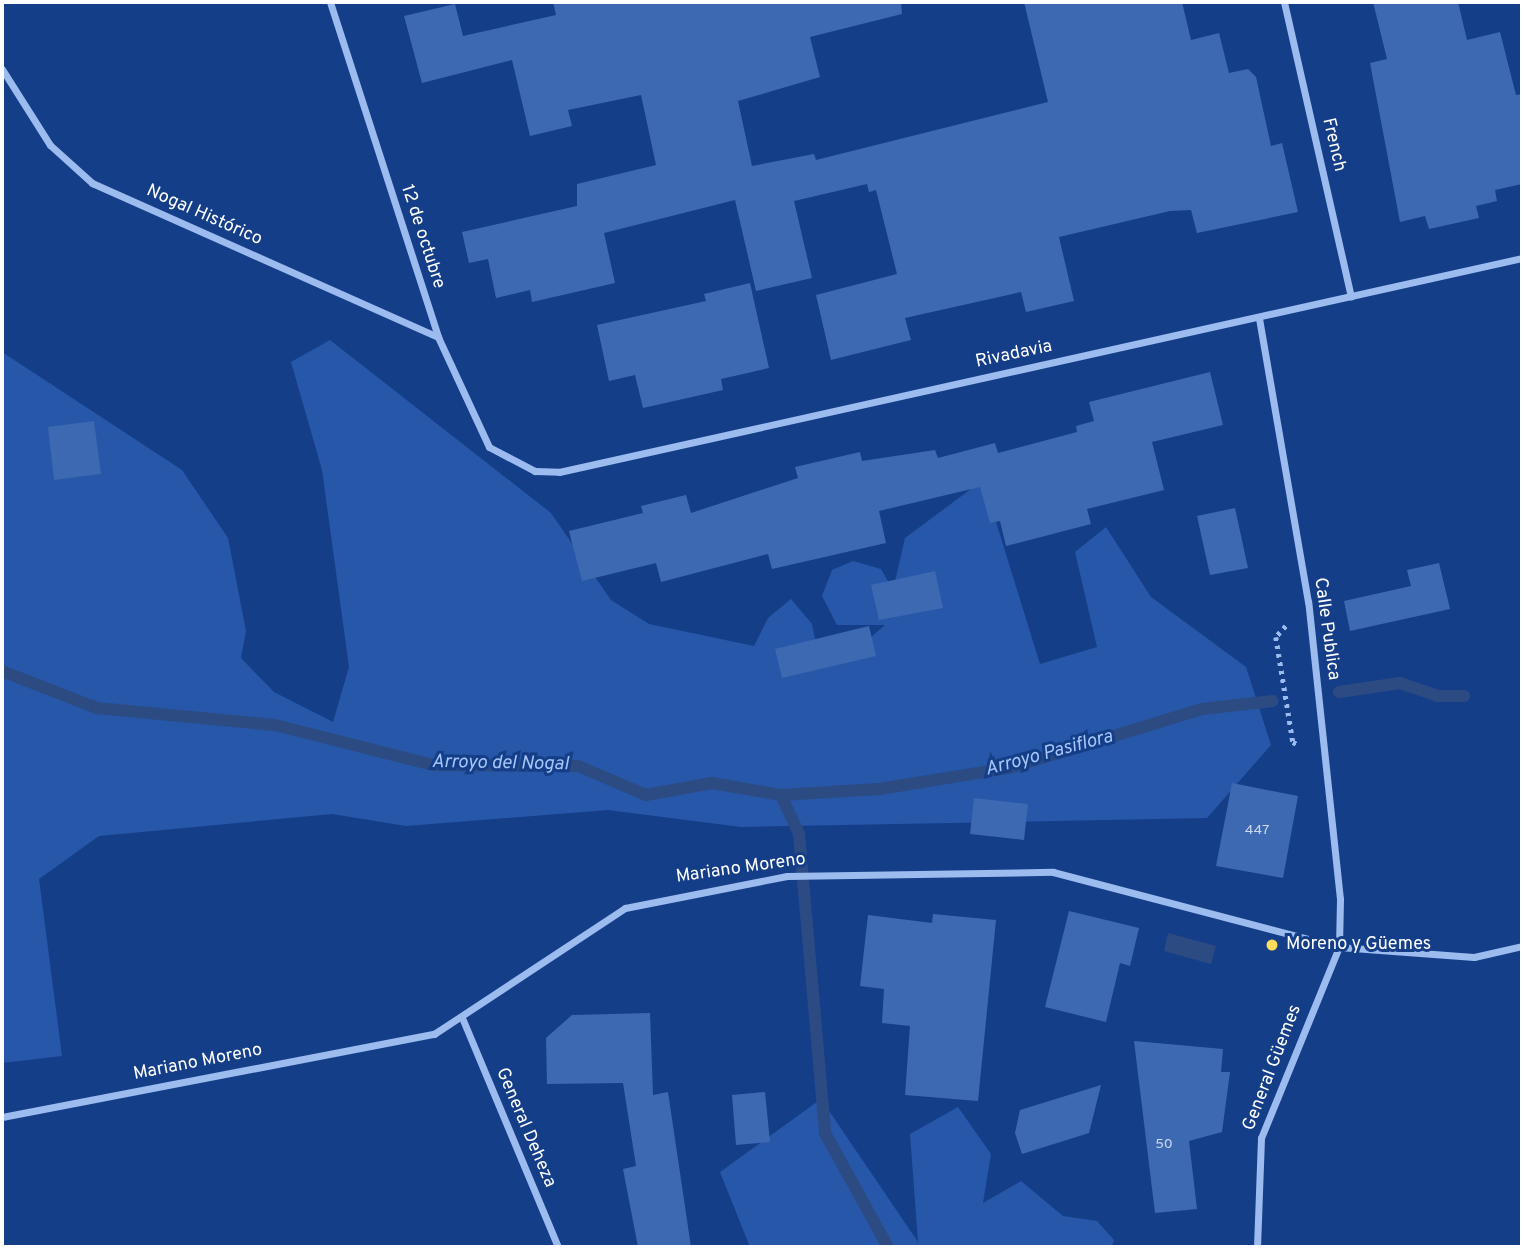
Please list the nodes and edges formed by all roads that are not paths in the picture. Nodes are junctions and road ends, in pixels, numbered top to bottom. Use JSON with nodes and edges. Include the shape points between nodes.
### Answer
{"nodes":[{"id":1,"x":330,"y":2,"type":"edge"},
{"id":2,"x":1284,"y":2,"type":"edge"},
{"id":3,"x":2,"y":69,"type":"edge"},
{"id":4,"x":1522,"y":258,"type":"edge"},
{"id":5,"x":1351,"y":296,"type":"junction"},
{"id":6,"x":1259,"y":318,"type":"junction"},
{"id":7,"x":438,"y":337,"type":"junction"},
{"id":8,"x":513,"y":465,"type":"joint"},
{"id":9,"x":1522,"y":946,"type":"edge"},
{"id":10,"x":1339,"y":947,"type":"junction"},
{"id":11,"x":463,"y":1020,"type":"junction"},
{"id":12,"x":2,"y":1117,"type":"edge"},
{"id":13,"x":558,"y":1247,"type":"edge"},
{"id":14,"x":1257,"y":1247,"type":"edge"}],
"edges":[{"from":1,"to":7,"type":"street","name":"12 de octubre"},
{"from":2,"to":5,"type":"street","name":"French"},
{"from":3,"to":7,"type":"street","name":"Nogal Histórico","via":[[51,145],[92,183]]},
{"from":4,"to":5,"type":"street","name":"Rivadavia"},
{"from":5,"to":6,"type":"street","name":"Rivadavia"},
{"from":6,"to":8,"type":"street","name":"Rivadavia","via":[[559,472]]},
{"from":6,"to":10,"type":"street","name":"Calle Publica","via":[[1308,602],[1340,899]]},
{"from":7,"to":8,"type":"street","name":"12 de octubre","via":[[489,447]]},
{"from":9,"to":10,"type":"street","name":"Mariano Moreno","via":[[1474,957]]},
{"from":10,"to":11,"type":"street","name":"Mariano Moreno","via":[[1053,872],[788,876],[625,908]]},
{"from":10,"to":14,"type":"street","name":"General Güemes","via":[[1261,1138]]},
{"from":11,"to":12,"type":"street","name":"Mariano Moreno","via":[[434,1034]]},
{"from":11,"to":13,"type":"street","name":"General Deheza"}]}
